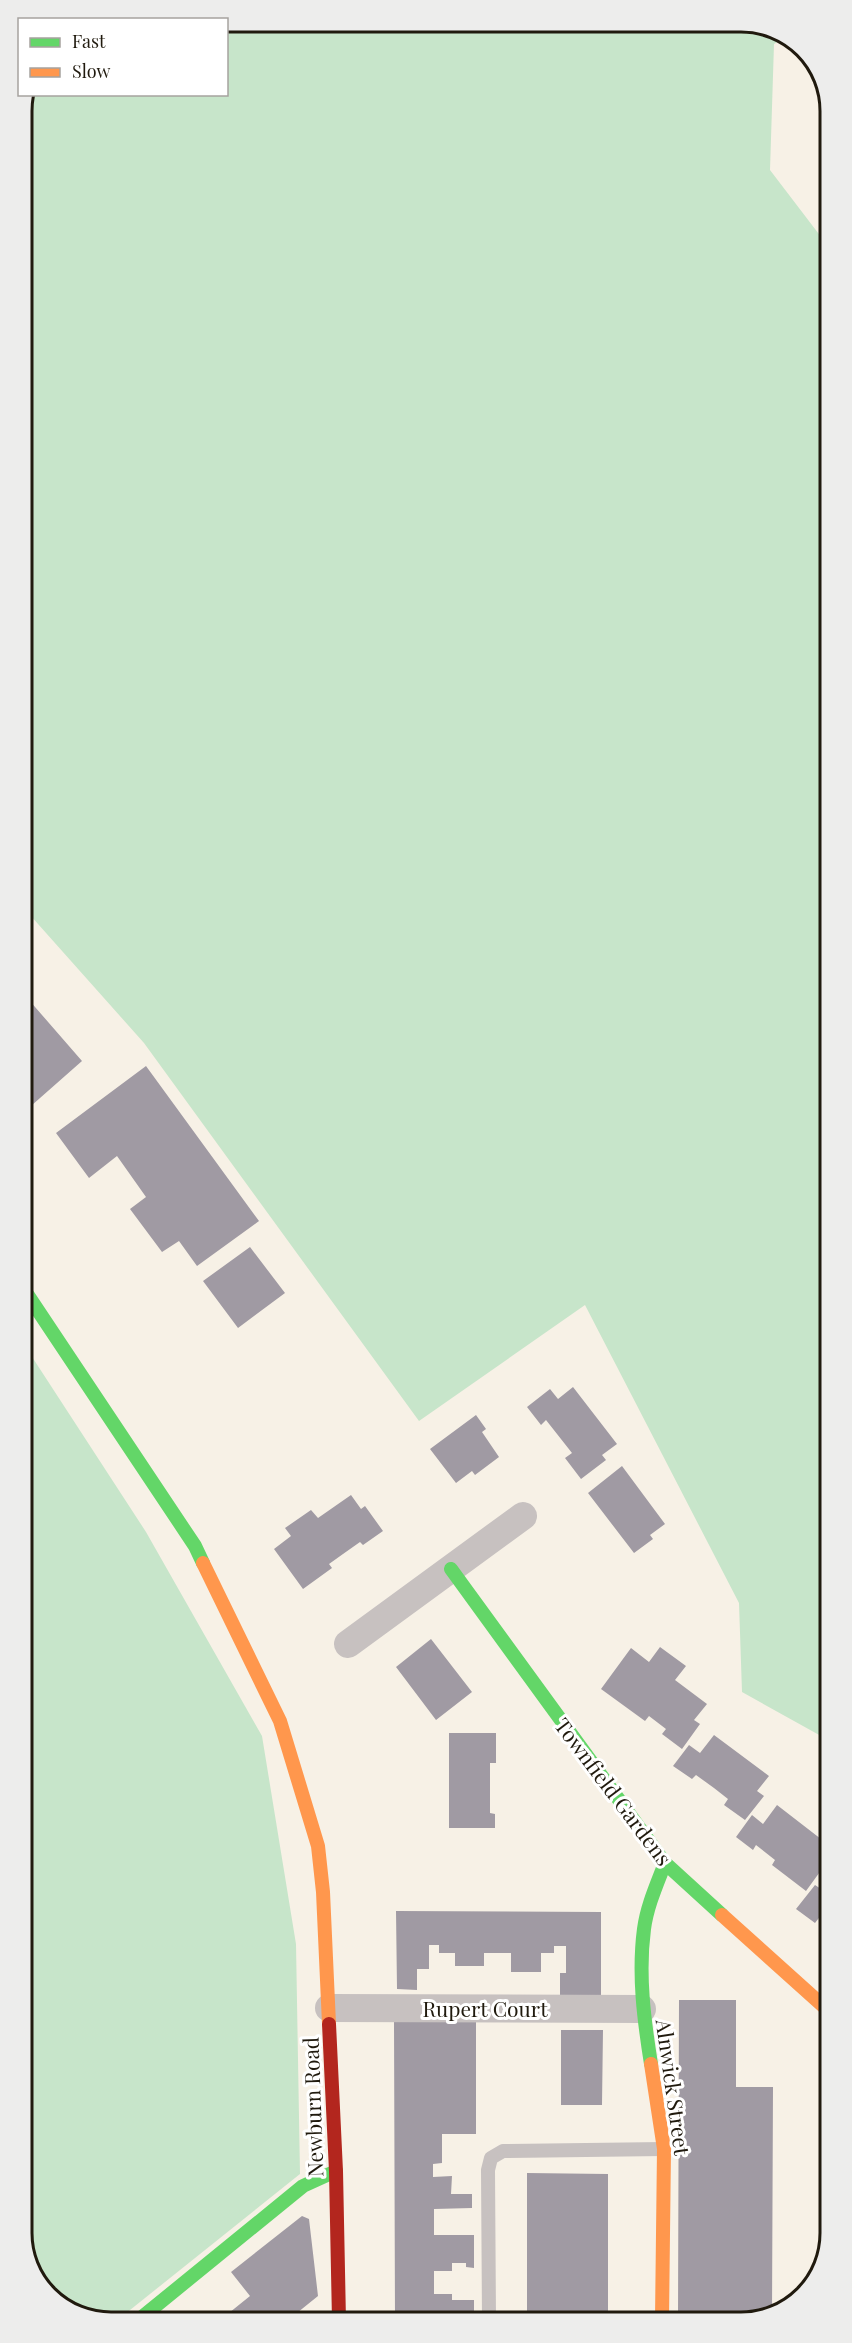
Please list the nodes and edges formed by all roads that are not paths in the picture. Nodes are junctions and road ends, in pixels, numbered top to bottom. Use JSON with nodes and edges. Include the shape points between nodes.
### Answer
{"nodes":[{"id":1,"x":31,"y":1301,"type":"edge"},
{"id":2,"x":523,"y":1516,"type":"dead end"},
{"id":3,"x":451,"y":1569,"type":"junction"},
{"id":4,"x":348,"y":1644,"type":"dead end"},
{"id":5,"x":665,"y":1863,"type":"junction"},
{"id":6,"x":820,"y":2003,"type":"edge"},
{"id":7,"x":328,"y":2008,"type":"junction"},
{"id":8,"x":642,"y":2008,"type":"junction"},
{"id":9,"x":664,"y":2149,"type":"junction"},
{"id":10,"x":336,"y":2171,"type":"junction"},
{"id":11,"x":149,"y":2311,"type":"edge"},
{"id":12,"x":339,"y":2311,"type":"edge"},
{"id":13,"x":489,"y":2312,"type":"edge"},
{"id":14,"x":662,"y":2312,"type":"edge"}],
"edges":[{"from":1,"to":7,"type":"street","name":"Newburn Road","via":[[195,1546],[280,1721],[318,1846],[324,1892]]},
{"from":2,"to":3,"type":"street"},
{"from":3,"to":4,"type":"street"},
{"from":3,"to":5,"type":"street","name":"Townfield Gardens"},
{"from":5,"to":6,"type":"street","name":"Townfield Gardens"},
{"from":5,"to":8,"type":"street","name":"Alnwick Street","via":[[644,1929]]},
{"from":7,"to":8,"type":"street","name":"Rupert Court"},
{"from":7,"to":10,"type":"street","name":"Newburn Road"},
{"from":8,"to":9,"type":"street","name":"Alnwick Street"},
{"from":9,"to":13,"type":"lane","via":[[503,2151],[491,2158]]},
{"from":9,"to":14,"type":"street","name":"Alnwick Street"},
{"from":10,"to":11,"type":"street","via":[[303,2186]]},
{"from":10,"to":12,"type":"street","name":"Newburn Road"}]}
